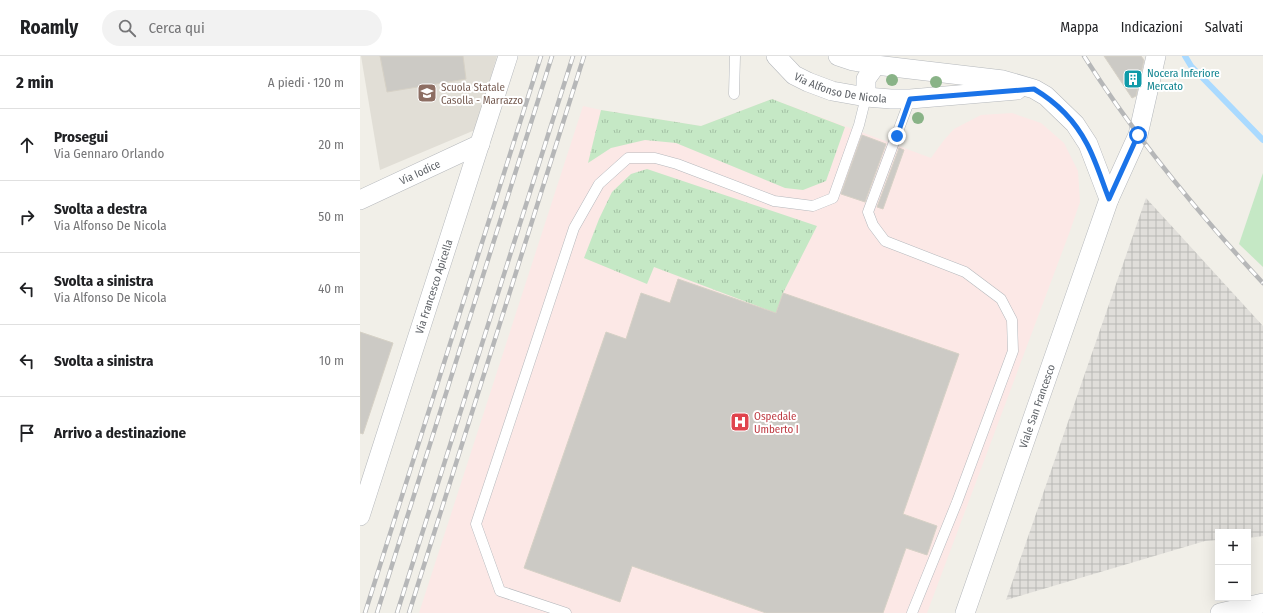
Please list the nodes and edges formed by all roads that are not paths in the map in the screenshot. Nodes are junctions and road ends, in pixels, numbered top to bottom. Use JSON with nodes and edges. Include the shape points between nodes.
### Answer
{"nodes":[{"id":1,"x":508,"y":56,"type":"edge"},
{"id":2,"x":735,"y":56,"type":"edge"},
{"id":3,"x":776,"y":56,"type":"edge"},
{"id":4,"x":838,"y":56,"type":"edge"},
{"id":5,"x":1156,"y":56,"type":"edge"},
{"id":6,"x":876,"y":65,"type":"junction"},
{"id":7,"x":913,"y":69,"type":"junction"},
{"id":8,"x":1034,"y":89,"type":"junction"},
{"id":9,"x":734,"y":94,"type":"dead end"},
{"id":10,"x":866,"y":97,"type":"junction"},
{"id":11,"x":910,"y":99,"type":"junction"},
{"id":12,"x":480,"y":144,"type":"junction"},
{"id":13,"x":1109,"y":199,"type":"junction"},
{"id":14,"x":360,"y":200,"type":"edge"},
{"id":15,"x":360,"y":516,"type":"edge"},
{"id":16,"x":1263,"y":604,"type":"edge"},
{"id":17,"x":566,"y":613,"type":"edge"},
{"id":18,"x":912,"y":613,"type":"edge"},
{"id":19,"x":964,"y":613,"type":"edge"},
{"id":20,"x":1220,"y":613,"type":"edge"}],
"edges":[{"from":1,"to":12,"type":"street","name":"Via Francesco Apicella"},
{"from":2,"to":9,"type":"lane"},
{"from":3,"to":10,"type":"street","name":"Via Alfonso De Nicola","via":[[794,75],[808,82],[832,91]]},
{"from":4,"to":6,"type":"street"},
{"from":5,"to":13,"type":"street","name":"Viale San Francesco","via":[[1138,135]]},
{"from":6,"to":7,"type":"street"},
{"from":6,"to":10,"type":"street","via":[[866,79]]},
{"from":7,"to":8,"type":"street","via":[[1003,80]]},
{"from":7,"to":11,"type":"street","via":[[915,83]]},
{"from":8,"to":11,"type":"street","name":"Via Alfonso De Nicola"},
{"from":8,"to":13,"type":"street","via":[[1046,96],[1074,124],[1088,144]]},
{"from":10,"to":11,"type":"street","name":"Via Alfonso De Nicola"},
{"from":10,"to":17,"type":"lane","via":[[833,198],[813,206],[774,201],[655,158],[628,158],[599,184],[574,228],[476,524],[500,591]]},
{"from":11,"to":18,"type":"lane","via":[[868,212],[873,226],[884,241],[965,272],[1001,299],[1012,320],[1013,351],[957,502]]},
{"from":12,"to":14,"type":"street","name":"Via Iodice"},
{"from":12,"to":15,"type":"street","name":"Via Francesco Apicella"},
{"from":13,"to":19,"type":"street","name":"Viale San Francesco"},
{"from":16,"to":20,"type":"street"}]}
